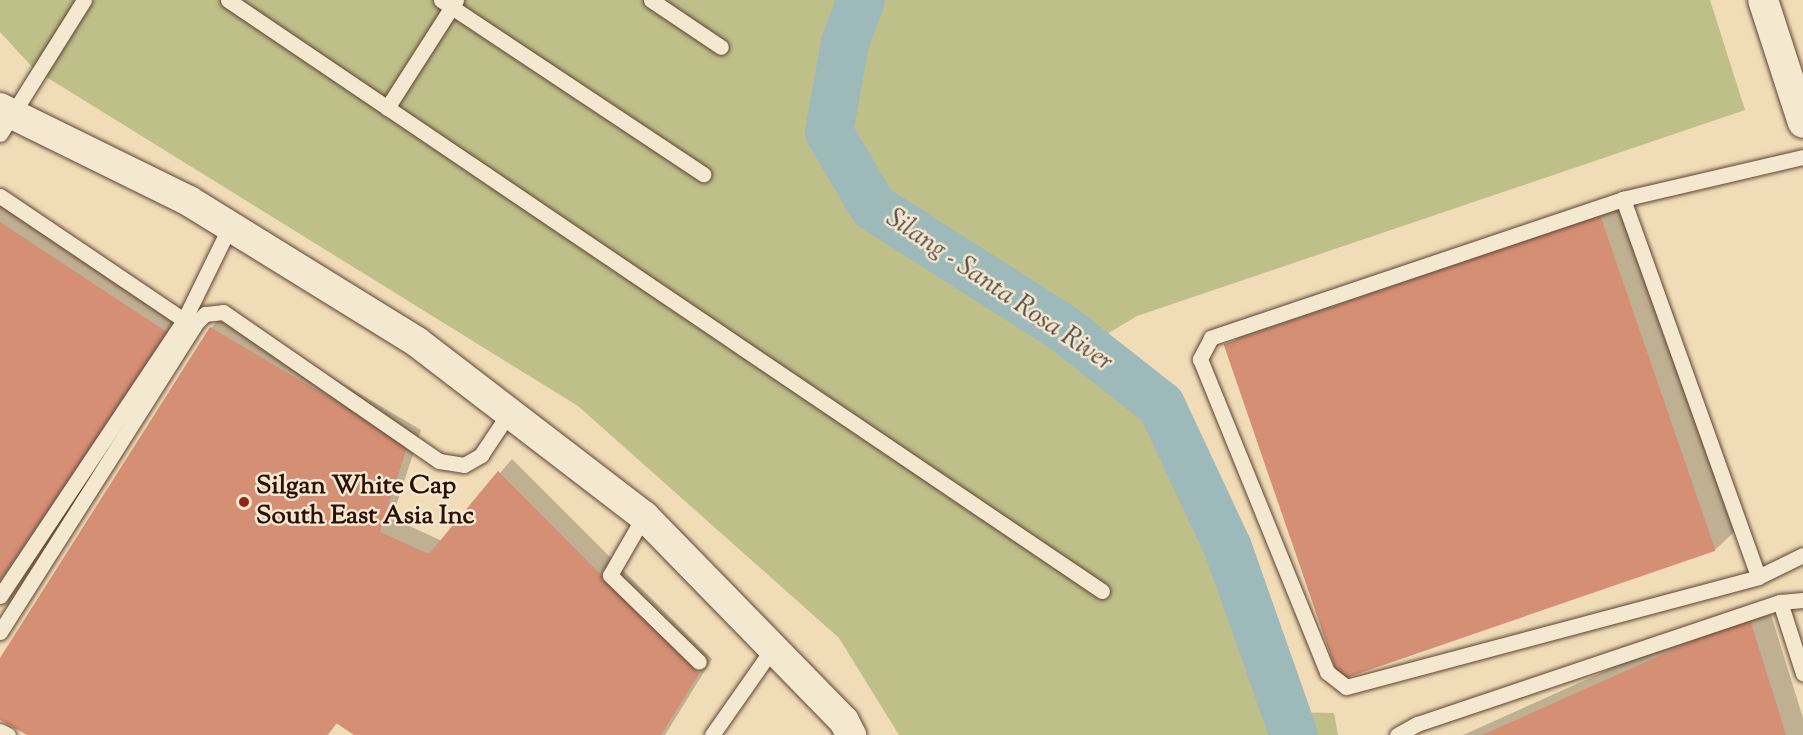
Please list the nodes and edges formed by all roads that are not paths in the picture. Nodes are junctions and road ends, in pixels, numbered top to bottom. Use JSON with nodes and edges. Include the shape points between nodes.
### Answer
{"nodes":[{"id":1,"x":84,"y":0,"type":"edge"},
{"id":2,"x":228,"y":0,"type":"edge"},
{"id":3,"x":651,"y":0,"type":"edge"},
{"id":4,"x":1763,"y":0,"type":"edge"},
{"id":5,"x":449,"y":2,"type":"edge"},
{"id":6,"x":721,"y":47,"type":"dead end"},
{"id":7,"x":387,"y":108,"type":"junction"},
{"id":8,"x":4,"y":119,"type":"edge"},
{"id":9,"x":1803,"y":123,"type":"edge"},
{"id":10,"x":1803,"y":157,"type":"edge"},
{"id":11,"x":703,"y":174,"type":"dead end"},
{"id":12,"x":0,"y":196,"type":"edge"},
{"id":13,"x":1623,"y":198,"type":"junction"},
{"id":14,"x":230,"y":226,"type":"junction"},
{"id":15,"x":184,"y":320,"type":"junction"},
{"id":16,"x":509,"y":413,"type":"junction"},
{"id":17,"x":644,"y":516,"type":"junction"},
{"id":18,"x":1803,"y":555,"type":"edge"},
{"id":19,"x":1758,"y":577,"type":"junction"},
{"id":20,"x":1102,"y":591,"type":"dead end"},
{"id":21,"x":0,"y":596,"type":"edge"},
{"id":22,"x":1803,"y":600,"type":"edge"},
{"id":23,"x":1780,"y":602,"type":"junction"},
{"id":24,"x":0,"y":632,"type":"edge"},
{"id":25,"x":773,"y":648,"type":"junction"},
{"id":26,"x":699,"y":662,"type":"dead end"},
{"id":27,"x":1803,"y":673,"type":"edge"},
{"id":28,"x":0,"y":731,"type":"edge"},
{"id":29,"x":8,"y":735,"type":"edge"},
{"id":30,"x":712,"y":735,"type":"edge"},
{"id":31,"x":851,"y":735,"type":"edge"},
{"id":32,"x":1397,"y":735,"type":"edge"}],
"edges":[{"from":1,"to":8,"type":"lane"},
{"from":2,"to":7,"type":"lane"},
{"from":3,"to":6,"type":"lane"},
{"from":4,"to":9,"type":"street"},
{"from":5,"to":7,"type":"lane"},
{"from":5,"to":11,"type":"lane"},
{"from":7,"to":20,"type":"lane"},
{"from":8,"to":14,"type":"street","via":[[189,201]]},
{"from":10,"to":13,"type":"lane"},
{"from":12,"to":15,"type":"lane"},
{"from":13,"to":19,"type":"lane"},
{"from":13,"to":19,"type":"lane","via":[[1211,338],[1200,358],[1327,672],[1346,687]]},
{"from":14,"to":15,"type":"lane"},
{"from":14,"to":16,"type":"street","via":[[417,342]]},
{"from":15,"to":21,"type":"lane"},
{"from":16,"to":17,"type":"street"},
{"from":16,"to":24,"type":"lane","via":[[481,455],[464,465],[439,461],[223,312],[205,314],[195,323]]},
{"from":17,"to":25,"type":"street"},
{"from":17,"to":26,"type":"lane","via":[[610,575]]},
{"from":18,"to":19,"type":"lane"},
{"from":22,"to":23,"type":"lane"},
{"from":23,"to":27,"type":"lane"},
{"from":23,"to":32,"type":"lane","via":[[1418,724]]},
{"from":25,"to":30,"type":"lane"},
{"from":25,"to":31,"type":"street","via":[[844,721]]},
{"from":28,"to":29,"type":"lane"}]}
